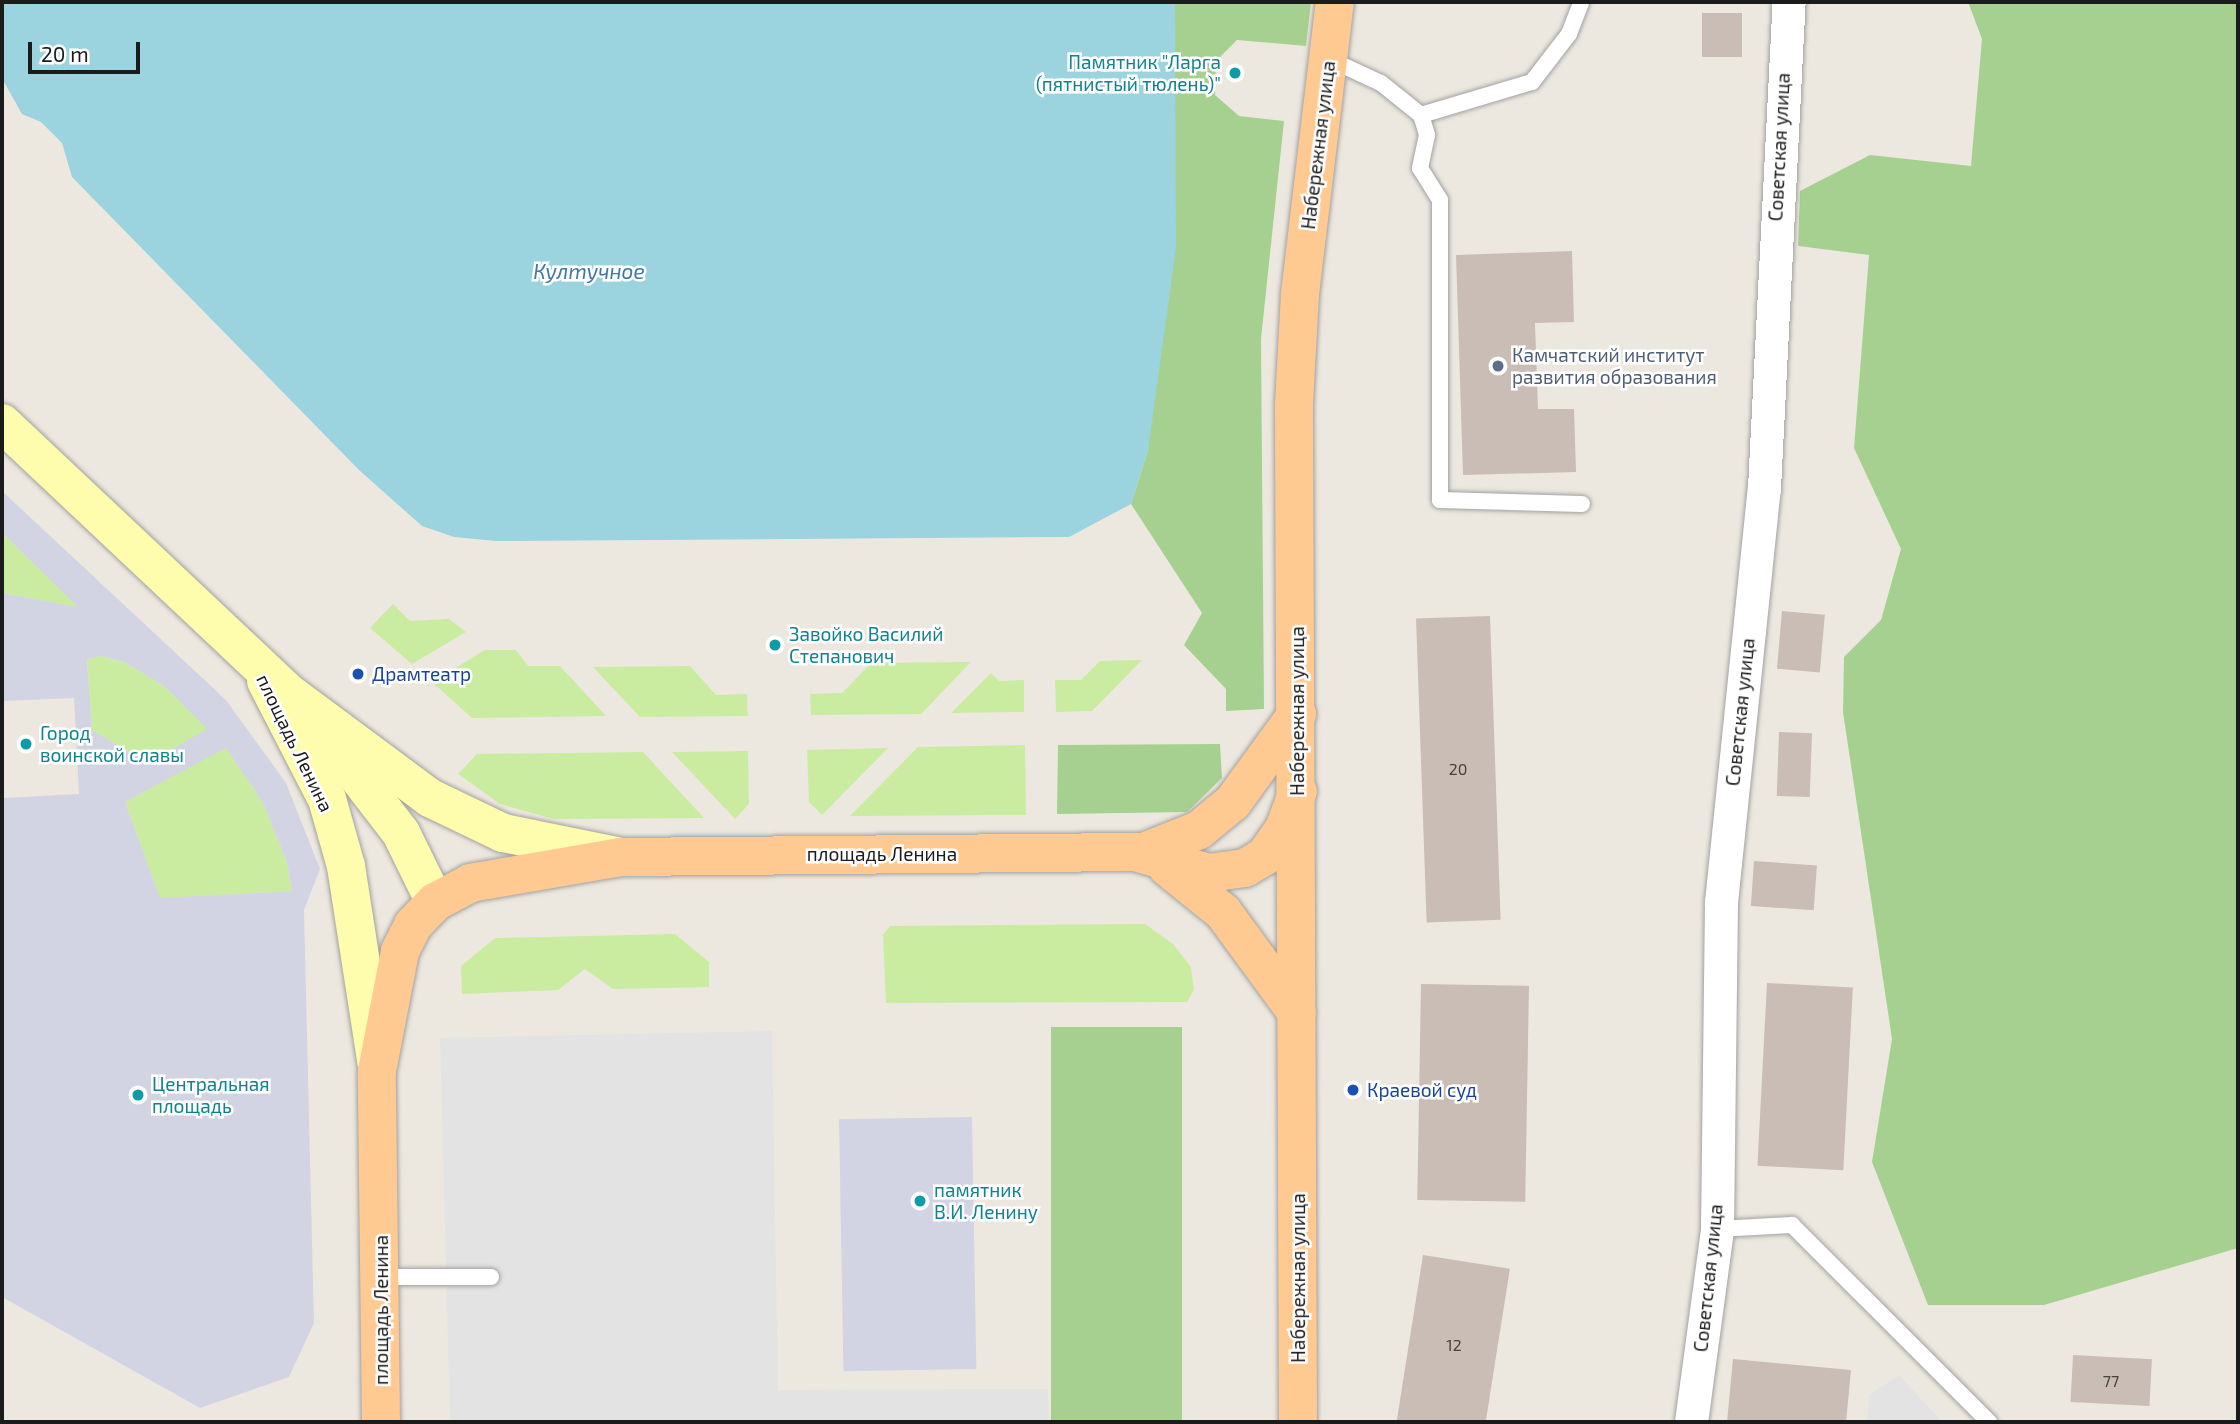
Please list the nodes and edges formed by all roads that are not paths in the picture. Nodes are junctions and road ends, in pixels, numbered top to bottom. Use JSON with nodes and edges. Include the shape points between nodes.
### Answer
{"nodes":[{"id":1,"x":1335,"y":2,"type":"edge"},
{"id":2,"x":1581,"y":2,"type":"edge"},
{"id":3,"x":1789,"y":2,"type":"edge"},
{"id":4,"x":1328,"y":59,"type":"junction"},
{"id":5,"x":1420,"y":115,"type":"junction"},
{"id":6,"x":2,"y":423,"type":"edge"},
{"id":7,"x":1582,"y":504,"type":"dead end"},
{"id":8,"x":257,"y":664,"type":"junction"},
{"id":9,"x":290,"y":694,"type":"junction"},
{"id":10,"x":1297,"y":714,"type":"junction"},
{"id":11,"x":1298,"y":792,"type":"junction"},
{"id":12,"x":1144,"y":852,"type":"junction"},
{"id":13,"x":621,"y":857,"type":"junction"},
{"id":14,"x":435,"y":902,"type":"junction"},
{"id":15,"x":1297,"y":1013,"type":"junction"},
{"id":16,"x":377,"y":1071,"type":"junction"},
{"id":17,"x":1717,"y":1229,"type":"junction"},
{"id":18,"x":381,"y":1277,"type":"junction"},
{"id":19,"x":491,"y":1277,"type":"dead end"},
{"id":20,"x":381,"y":1422,"type":"edge"},
{"id":21,"x":1298,"y":1422,"type":"edge"},
{"id":22,"x":1691,"y":1422,"type":"edge"},
{"id":23,"x":1989,"y":1422,"type":"edge"}],
"edges":[{"from":1,"to":4,"type":"main road","name":"Набережная улица"},
{"from":2,"to":5,"type":"lane","via":[[1569,34],[1532,82]]},
{"from":3,"to":17,"type":"street","name":"Советская улица","via":[[1764,488],[1721,902]]},
{"from":4,"to":5,"type":"lane","via":[[1381,83]]},
{"from":4,"to":10,"type":"main road","name":"Набережная улица","via":[[1300,294],[1294,404]]},
{"from":5,"to":7,"type":"lane","via":[[1427,135],[1420,168],[1440,200],[1440,500]]},
{"from":6,"to":8,"type":"main road","name":"площадь Ленина"},
{"from":8,"to":9,"type":"main road","name":"площадь Ленина"},
{"from":8,"to":16,"type":"main road","name":"площадь Ленина","via":[[327,799],[346,866]]},
{"from":9,"to":13,"type":"main road","name":"площадь Ленина","via":[[442,804],[503,833]]},
{"from":9,"to":14,"type":"main road","name":"площадь Ленина","via":[[378,797]]},
{"from":10,"to":11,"type":"main road","name":"Набережная улица"},
{"from":10,"to":12,"type":"main road","via":[[1233,802],[1199,830]]},
{"from":11,"to":12,"type":"main road","via":[[1278,838],[1265,856],[1245,868],[1209,873]]},
{"from":11,"to":15,"type":"main road","name":"Набережная улица"},
{"from":12,"to":13,"type":"main road","name":"площадь Ленина"},
{"from":12,"to":15,"type":"main road","via":[[1223,912]]},
{"from":13,"to":14,"type":"main road","name":"площадь Ленина","via":[[470,883]]},
{"from":14,"to":16,"type":"main road","name":"площадь Ленина","via":[[413,925],[400,951]]},
{"from":15,"to":21,"type":"main road","name":"Набережная улица"},
{"from":16,"to":18,"type":"main road","name":"площадь Ленина"},
{"from":17,"to":22,"type":"street","name":"Советская улица"},
{"from":17,"to":23,"type":"lane","via":[[1792,1225]]},
{"from":18,"to":19,"type":"lane"},
{"from":18,"to":20,"type":"main road","name":"площадь Ленина"}]}
